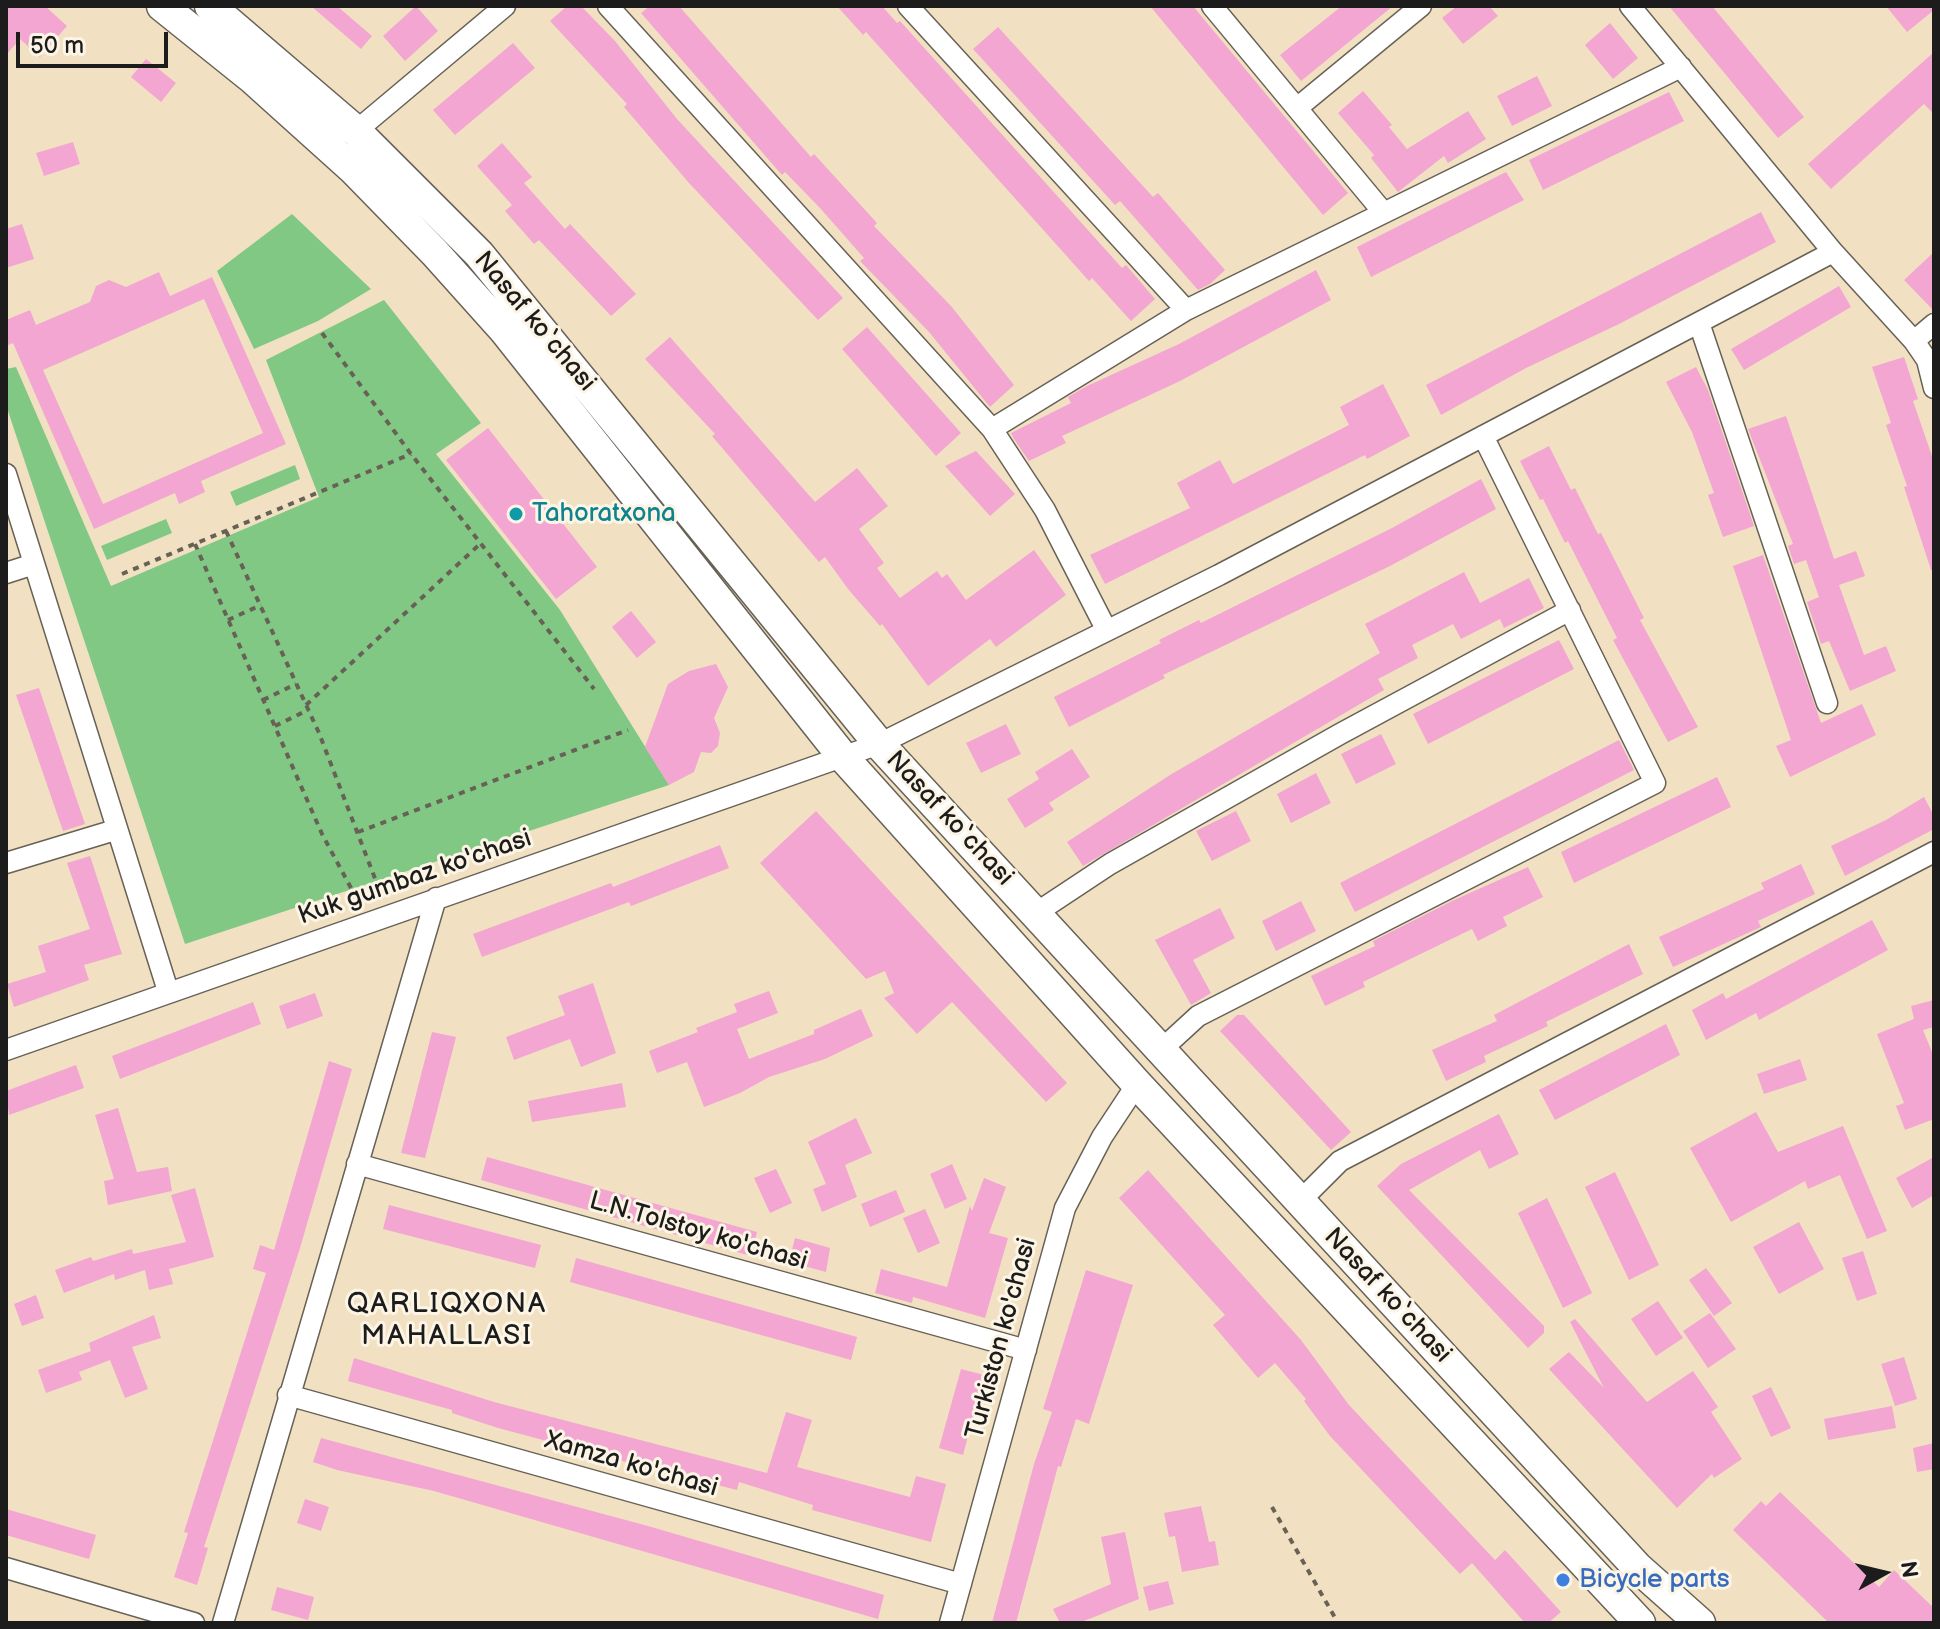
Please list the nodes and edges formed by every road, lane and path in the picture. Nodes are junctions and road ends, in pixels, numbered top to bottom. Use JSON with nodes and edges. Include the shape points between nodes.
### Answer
{"nodes":[{"id":1,"x":162,"y":6,"type":"edge"},
{"id":2,"x":210,"y":6,"type":"edge"},
{"id":3,"x":505,"y":6,"type":"edge"},
{"id":4,"x":608,"y":6,"type":"edge"},
{"id":5,"x":908,"y":6,"type":"edge"},
{"id":6,"x":1212,"y":6,"type":"edge"},
{"id":7,"x":1421,"y":6,"type":"edge"},
{"id":8,"x":1630,"y":6,"type":"edge"},
{"id":9,"x":1681,"y":67,"type":"junction"},
{"id":10,"x":1297,"y":108,"type":"junction"},
{"id":11,"x":356,"y":131,"type":"junction"},
{"id":12,"x":1383,"y":212,"type":"junction"},
{"id":13,"x":1833,"y":252,"type":"junction"},
{"id":14,"x":1186,"y":310,"type":"junction"},
{"id":15,"x":1699,"y":323,"type":"junction"},
{"id":16,"x":1934,"y":324,"type":"edge"},
{"id":17,"x":322,"y":333,"type":"dead end"},
{"id":18,"x":1914,"y":341,"type":"junction"},
{"id":19,"x":1930,"y":358,"type":"edge"},
{"id":20,"x":1934,"y":388,"type":"edge"},
{"id":21,"x":992,"y":429,"type":"junction"},
{"id":22,"x":1483,"y":436,"type":"junction"},
{"id":23,"x":411,"y":454,"type":"junction"},
{"id":24,"x":6,"y":474,"type":"edge"},
{"id":25,"x":226,"y":531,"type":"junction"},
{"id":26,"x":481,"y":543,"type":"junction"},
{"id":27,"x":195,"y":544,"type":"junction"},
{"id":28,"x":34,"y":564,"type":"junction"},
{"id":29,"x":6,"y":573,"type":"edge"},
{"id":30,"x":122,"y":574,"type":"dead end"},
{"id":31,"x":261,"y":605,"type":"junction"},
{"id":32,"x":1570,"y":610,"type":"junction"},
{"id":33,"x":228,"y":620,"type":"junction"},
{"id":34,"x":1106,"y":629,"type":"junction"},
{"id":35,"x":296,"y":684,"type":"junction"},
{"id":36,"x":594,"y":689,"type":"dead end"},
{"id":37,"x":263,"y":700,"type":"junction"},
{"id":38,"x":1827,"y":703,"type":"dead end"},
{"id":39,"x":307,"y":707,"type":"junction"},
{"id":40,"x":275,"y":726,"type":"junction"},
{"id":41,"x":628,"y":730,"type":"dead end"},
{"id":42,"x":879,"y":744,"type":"junction"},
{"id":43,"x":843,"y":757,"type":"junction"},
{"id":44,"x":115,"y":830,"type":"junction"},
{"id":45,"x":358,"y":832,"type":"junction"},
{"id":46,"x":1934,"y":852,"type":"edge"},
{"id":47,"x":6,"y":863,"type":"edge"},
{"id":48,"x":376,"y":881,"type":"dead end"},
{"id":49,"x":351,"y":888,"type":"dead end"},
{"id":50,"x":436,"y":898,"type":"junction"},
{"id":51,"x":1036,"y":913,"type":"junction"},
{"id":52,"x":168,"y":991,"type":"junction"},
{"id":53,"x":1162,"y":1049,"type":"junction"},
{"id":54,"x":6,"y":1050,"type":"edge"},
{"id":55,"x":1137,"y":1084,"type":"junction"},
{"id":56,"x":357,"y":1164,"type":"junction"},
{"id":57,"x":1300,"y":1201,"type":"junction"},
{"id":58,"x":1026,"y":1350,"type":"junction"},
{"id":59,"x":288,"y":1395,"type":"junction"},
{"id":60,"x":1272,"y":1507,"type":"dead end"},
{"id":61,"x":6,"y":1568,"type":"edge"},
{"id":62,"x":961,"y":1584,"type":"junction"},
{"id":63,"x":194,"y":1623,"type":"edge"},
{"id":64,"x":223,"y":1623,"type":"edge"},
{"id":65,"x":950,"y":1623,"type":"edge"},
{"id":66,"x":1338,"y":1623,"type":"edge"},
{"id":67,"x":1640,"y":1623,"type":"edge"},
{"id":68,"x":1700,"y":1623,"type":"edge"}],
"edges":[{"from":1,"to":43,"type":"main road","name":"Nasaf ko‘chasi","via":[[353,169],[435,253],[504,330]]},
{"from":2,"to":11,"type":"main road","name":"Nasaf ko‘chasi"},
{"from":3,"to":11,"type":"street"},
{"from":4,"to":21,"type":"street"},
{"from":5,"to":14,"type":"street"},
{"from":6,"to":10,"type":"street"},
{"from":7,"to":10,"type":"street"},
{"from":8,"to":9,"type":"street"},
{"from":9,"to":12,"type":"street"},
{"from":9,"to":13,"type":"street"},
{"from":10,"to":12,"type":"street"},
{"from":11,"to":42,"type":"main road","name":"Nasaf ko‘chasi","via":[[479,254]]},
{"from":12,"to":14,"type":"street"},
{"from":13,"to":15,"type":"street","name":"Kuk gumbaz ko'chasi"},
{"from":13,"to":18,"type":"street"},
{"from":14,"to":21,"type":"street"},
{"from":15,"to":22,"type":"street","name":"Kuk gumbaz ko'chasi"},
{"from":15,"to":38,"type":"street"},
{"from":16,"to":18,"type":"street"},
{"from":17,"to":23,"type":"path"},
{"from":18,"to":19,"type":"street"},
{"from":19,"to":20,"type":"street"},
{"from":21,"to":34,"type":"street","via":[[1045,510]]},
{"from":22,"to":32,"type":"street"},
{"from":22,"to":34,"type":"street","name":"Kuk gumbaz ko'chasi"},
{"from":23,"to":25,"type":"path"},
{"from":23,"to":26,"type":"path"},
{"from":24,"to":28,"type":"street"},
{"from":25,"to":27,"type":"path"},
{"from":25,"to":31,"type":"path"},
{"from":26,"to":36,"type":"path"},
{"from":26,"to":39,"type":"path"},
{"from":27,"to":30,"type":"path"},
{"from":27,"to":33,"type":"path"},
{"from":28,"to":29,"type":"street"},
{"from":28,"to":44,"type":"street"},
{"from":31,"to":33,"type":"path"},
{"from":31,"to":35,"type":"path"},
{"from":32,"to":51,"type":"street","via":[[1137,848]]},
{"from":32,"to":53,"type":"street","via":[[1655,783],[1198,1016]]},
{"from":33,"to":37,"type":"path"},
{"from":34,"to":42,"type":"street","name":"Kuk gumbaz ko'chasi"},
{"from":35,"to":37,"type":"path"},
{"from":35,"to":39,"type":"path"},
{"from":37,"to":40,"type":"path"},
{"from":39,"to":40,"type":"path"},
{"from":39,"to":45,"type":"path"},
{"from":40,"to":49,"type":"path"},
{"from":41,"to":45,"type":"path"},
{"from":42,"to":43,"type":"street","name":"Kuk gumbaz ko'chasi"},
{"from":42,"to":51,"type":"main road","name":"Nasaf ko‘chasi"},
{"from":43,"to":50,"type":"street","name":"Kuk gumbaz ko'chasi"},
{"from":43,"to":55,"type":"main road","name":"Nasaf ko‘chasi"},
{"from":44,"to":47,"type":"street"},
{"from":44,"to":52,"type":"street"},
{"from":45,"to":48,"type":"path"},
{"from":46,"to":57,"type":"street","via":[[1340,1161]]},
{"from":50,"to":52,"type":"street","name":"Kuk gumbaz ko'chasi"},
{"from":50,"to":56,"type":"street"},
{"from":51,"to":53,"type":"main road","name":"Nasaf ko‘chasi"},
{"from":52,"to":54,"type":"street","name":"Kuk gumbaz ko'chasi"},
{"from":53,"to":57,"type":"main road","name":"Nasaf ko‘chasi"},
{"from":55,"to":58,"type":"street","name":"Turkiston ko'chasi","via":[[1065,1208]]},
{"from":55,"to":67,"type":"main road","name":"Nasaf ko‘chasi"},
{"from":56,"to":58,"type":"street","name":"L.N.Tolstoy ko'chasi"},
{"from":56,"to":59,"type":"street"},
{"from":57,"to":68,"type":"main road","name":"Nasaf ko‘chasi","via":[[1637,1567]]},
{"from":58,"to":62,"type":"street","name":"Turkiston ko'chasi"},
{"from":59,"to":62,"type":"street","name":"Xamza ko'chasi"},
{"from":59,"to":64,"type":"street"},
{"from":60,"to":66,"type":"path"},
{"from":61,"to":63,"type":"street"},
{"from":62,"to":65,"type":"street","name":"Turkiston ko'chasi"}]}
